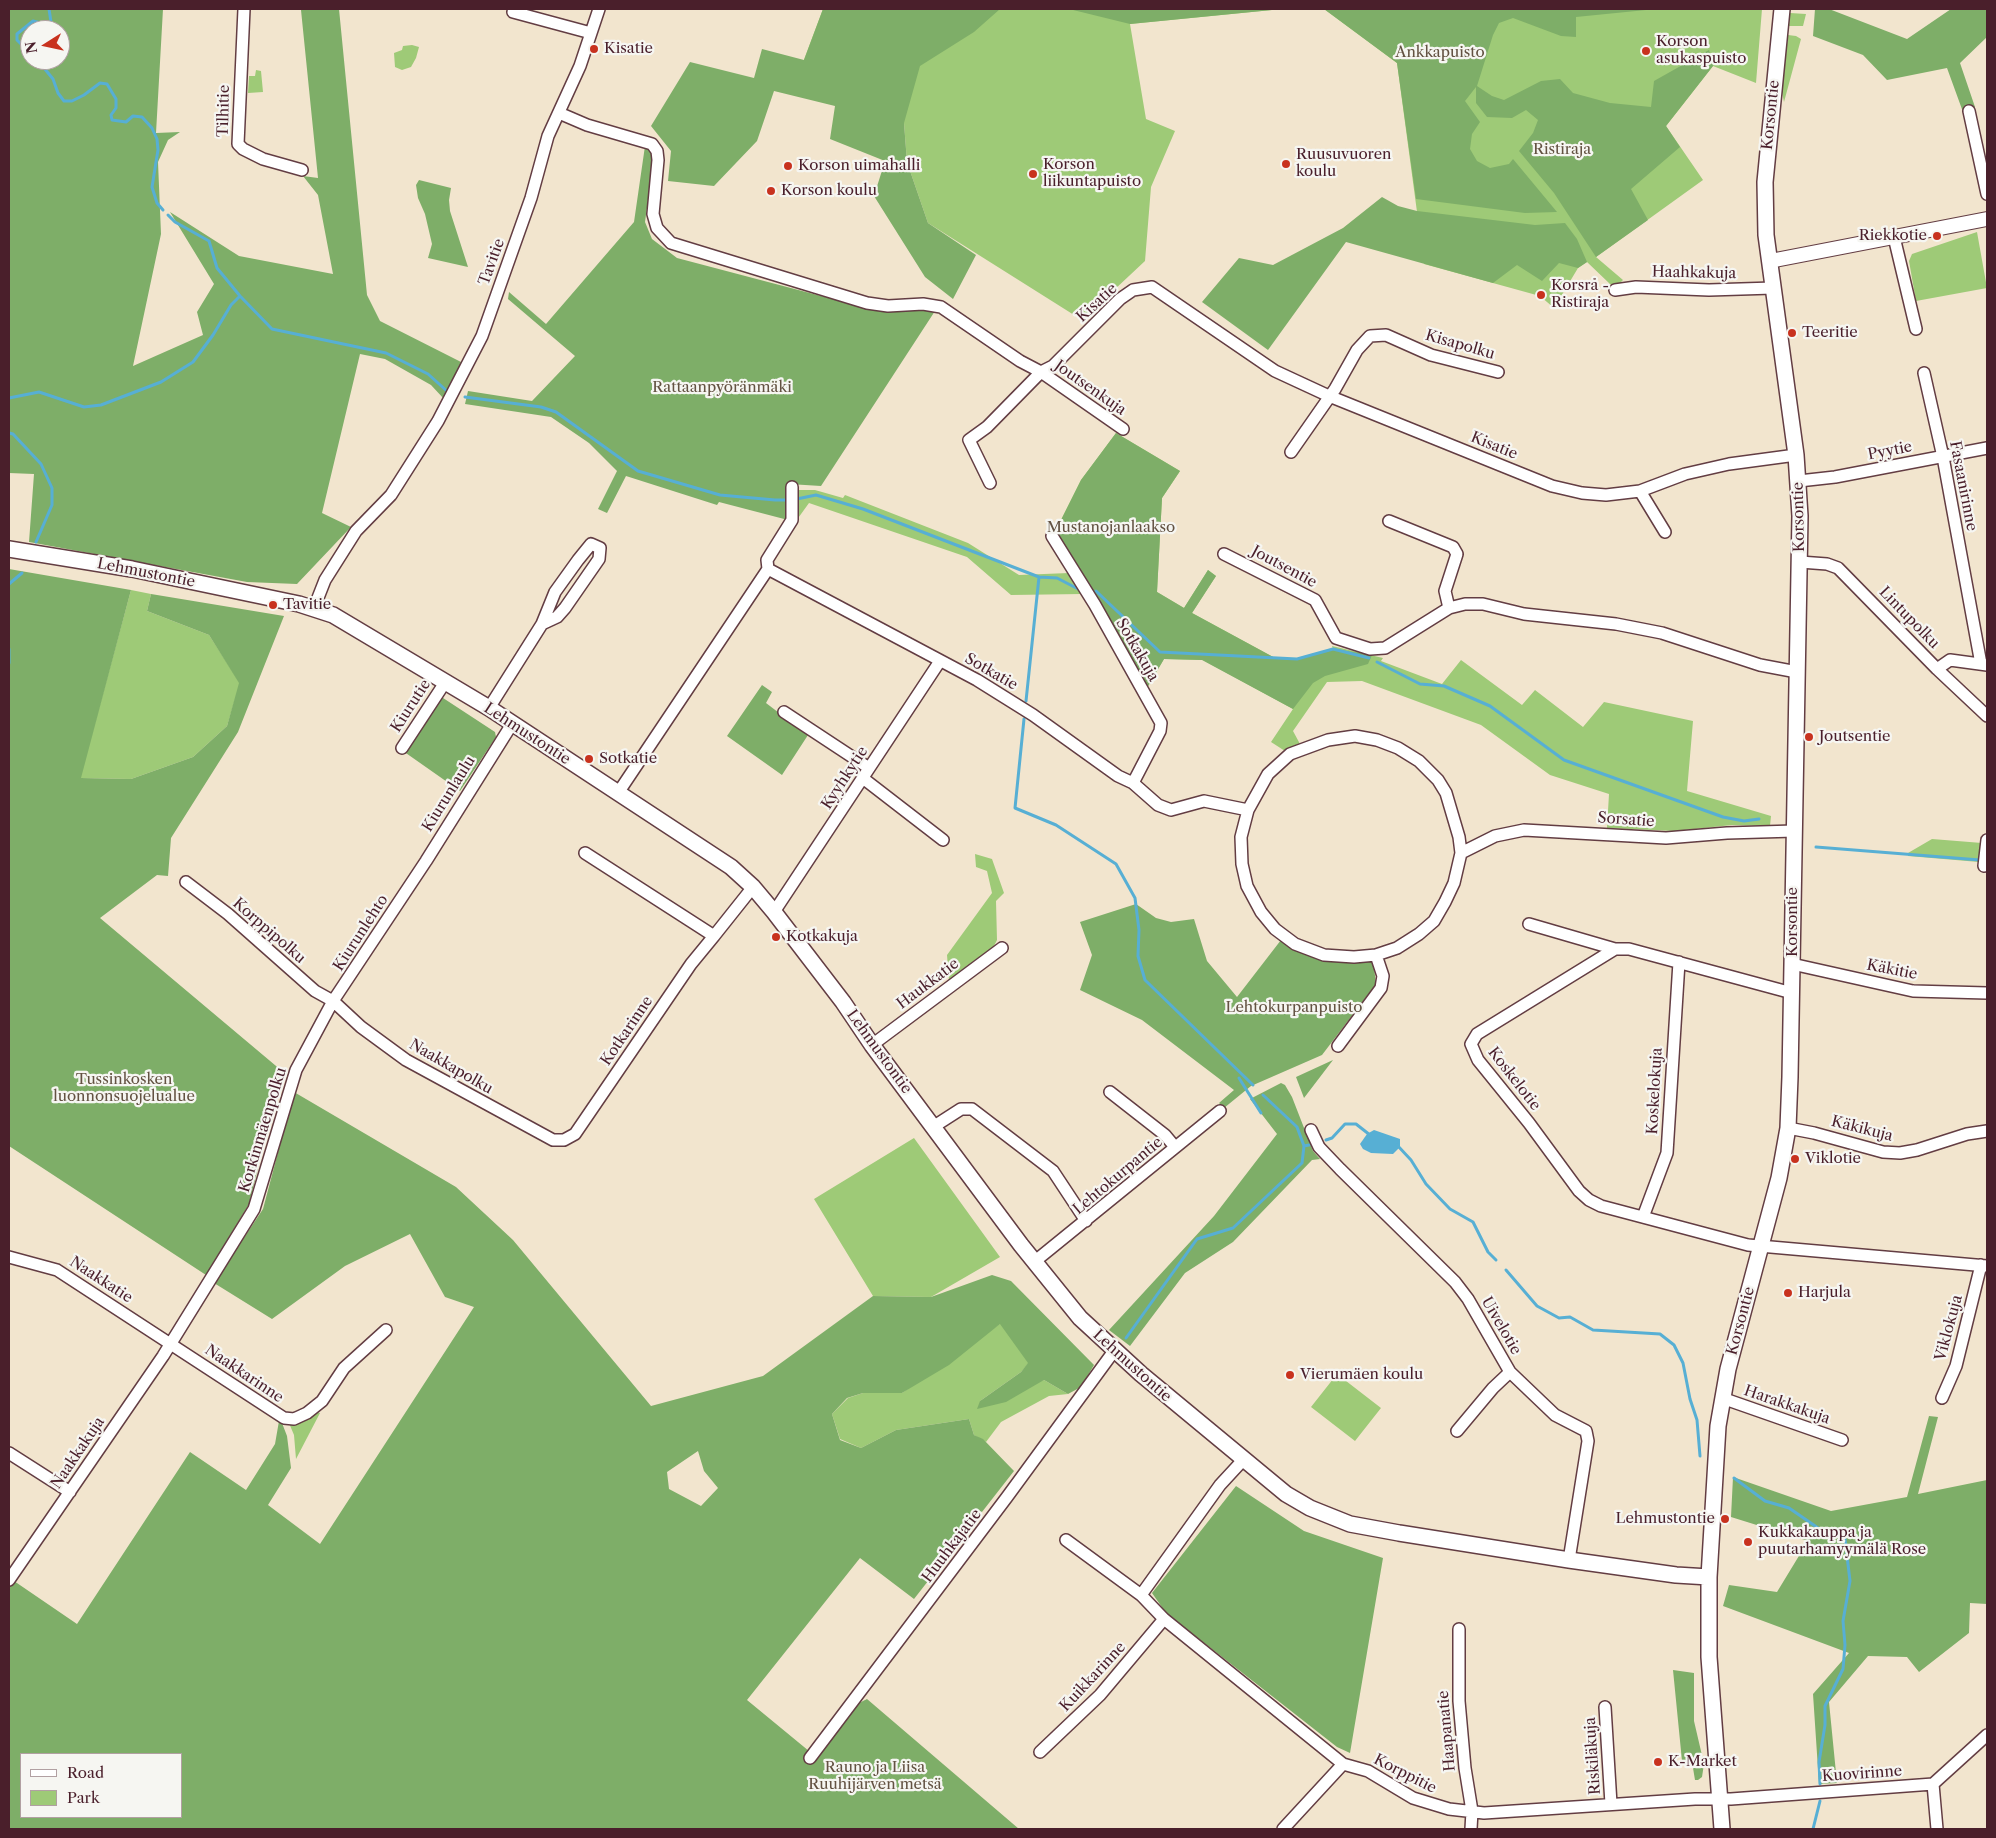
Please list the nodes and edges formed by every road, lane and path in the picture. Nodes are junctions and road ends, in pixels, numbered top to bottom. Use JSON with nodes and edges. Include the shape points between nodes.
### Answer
{"nodes":[{"id":1,"x":244,"y":9,"type":"edge"},
{"id":2,"x":599,"y":9,"type":"edge"},
{"id":3,"x":1782,"y":9,"type":"edge"},
{"id":4,"x":513,"y":12,"type":"dead end"},
{"id":5,"x":591,"y":33,"type":"junction"},
{"id":6,"x":1970,"y":111,"type":"dead end"},
{"id":7,"x":559,"y":113,"type":"junction"},
{"id":8,"x":302,"y":170,"type":"dead end"},
{"id":9,"x":1987,"y":194,"type":"edge"},
{"id":10,"x":1987,"y":219,"type":"edge"},
{"id":11,"x":1894,"y":237,"type":"junction"},
{"id":12,"x":1770,"y":261,"type":"junction"},
{"id":13,"x":1773,"y":288,"type":"junction"},
{"id":14,"x":1615,"y":290,"type":"dead end"},
{"id":15,"x":1916,"y":329,"type":"dead end"},
{"id":16,"x":1041,"y":372,"type":"junction"},
{"id":17,"x":1498,"y":372,"type":"dead end"},
{"id":18,"x":1924,"y":373,"type":"dead end"},
{"id":19,"x":1329,"y":396,"type":"junction"},
{"id":20,"x":1123,"y":429,"type":"dead end"},
{"id":21,"x":1987,"y":448,"type":"edge"},
{"id":22,"x":1291,"y":452,"type":"dead end"},
{"id":23,"x":1796,"y":455,"type":"junction"},
{"id":24,"x":1943,"y":456,"type":"junction"},
{"id":25,"x":1799,"y":481,"type":"junction"},
{"id":26,"x":990,"y":483,"type":"dead end"},
{"id":27,"x":792,"y":487,"type":"dead end"},
{"id":28,"x":1640,"y":491,"type":"junction"},
{"id":29,"x":1390,"y":521,"type":"dead end"},
{"id":30,"x":1665,"y":532,"type":"dead end"},
{"id":31,"x":1052,"y":536,"type":"dead end"},
{"id":32,"x":9,"y":549,"type":"edge"},
{"id":33,"x":1224,"y":554,"type":"dead end"},
{"id":34,"x":1800,"y":562,"type":"junction"},
{"id":35,"x":768,"y":569,"type":"junction"},
{"id":36,"x":314,"y":608,"type":"junction"},
{"id":37,"x":1450,"y":608,"type":"junction"},
{"id":38,"x":542,"y":624,"type":"junction"},
{"id":39,"x":940,"y":661,"type":"junction"},
{"id":40,"x":1984,"y":664,"type":"edge"},
{"id":41,"x":1937,"y":669,"type":"junction"},
{"id":42,"x":1797,"y":672,"type":"junction"},
{"id":43,"x":446,"y":681,"type":"junction"},
{"id":44,"x":489,"y":708,"type":"junction"},
{"id":45,"x":784,"y":712,"type":"dead end"},
{"id":46,"x":1987,"y":716,"type":"edge"},
{"id":47,"x":512,"y":724,"type":"junction"},
{"id":48,"x":402,"y":748,"type":"dead end"},
{"id":49,"x":870,"y":768,"type":"junction"},
{"id":50,"x":864,"y":779,"type":"junction"},
{"id":51,"x":1133,"y":783,"type":"junction"},
{"id":52,"x":618,"y":793,"type":"junction"},
{"id":53,"x":1248,"y":810,"type":"junction"},
{"id":54,"x":1794,"y":831,"type":"junction"},
{"id":55,"x":943,"y":840,"type":"dead end"},
{"id":56,"x":1987,"y":840,"type":"edge"},
{"id":57,"x":585,"y":853,"type":"dead end"},
{"id":58,"x":1461,"y":853,"type":"junction"},
{"id":59,"x":1984,"y":866,"type":"dead end"},
{"id":60,"x":413,"y":880,"type":"joint"},
{"id":61,"x":186,"y":882,"type":"dead end"},
{"id":62,"x":753,"y":887,"type":"junction"},
{"id":63,"x":774,"y":912,"type":"junction"},
{"id":64,"x":1529,"y":924,"type":"dead end"},
{"id":65,"x":714,"y":936,"type":"junction"},
{"id":66,"x":1002,"y":948,"type":"dead end"},
{"id":67,"x":1615,"y":949,"type":"junction"},
{"id":68,"x":1376,"y":955,"type":"junction"},
{"id":69,"x":1679,"y":962,"type":"junction"},
{"id":70,"x":1792,"y":964,"type":"junction"},
{"id":71,"x":1792,"y":993,"type":"junction"},
{"id":72,"x":1987,"y":993,"type":"edge"},
{"id":73,"x":333,"y":1001,"type":"junction"},
{"id":74,"x":872,"y":1045,"type":"junction"},
{"id":75,"x":1338,"y":1046,"type":"dead end"},
{"id":76,"x":1110,"y":1092,"type":"dead end"},
{"id":77,"x":1220,"y":1111,"type":"dead end"},
{"id":78,"x":933,"y":1127,"type":"junction"},
{"id":79,"x":1788,"y":1128,"type":"junction"},
{"id":80,"x":1311,"y":1130,"type":"dead end"},
{"id":81,"x":1987,"y":1131,"type":"edge"},
{"id":82,"x":564,"y":1140,"type":"joint"},
{"id":83,"x":1175,"y":1147,"type":"junction"},
{"id":84,"x":1643,"y":1217,"type":"junction"},
{"id":85,"x":1086,"y":1221,"type":"junction"},
{"id":86,"x":1762,"y":1246,"type":"junction"},
{"id":87,"x":9,"y":1257,"type":"edge"},
{"id":88,"x":1034,"y":1262,"type":"junction"},
{"id":89,"x":1984,"y":1266,"type":"edge"},
{"id":90,"x":386,"y":1330,"type":"dead end"},
{"id":91,"x":171,"y":1343,"type":"junction"},
{"id":92,"x":1114,"y":1351,"type":"junction"},
{"id":93,"x":1510,"y":1372,"type":"junction"},
{"id":94,"x":1722,"y":1398,"type":"junction"},
{"id":95,"x":1942,"y":1398,"type":"dead end"},
{"id":96,"x":1458,"y":1431,"type":"dead end"},
{"id":97,"x":1842,"y":1440,"type":"dead end"},
{"id":98,"x":9,"y":1453,"type":"edge"},
{"id":99,"x":1244,"y":1459,"type":"junction"},
{"id":100,"x":70,"y":1492,"type":"junction"},
{"id":101,"x":1066,"y":1540,"type":"dead end"},
{"id":102,"x":1569,"y":1560,"type":"junction"},
{"id":103,"x":1709,"y":1577,"type":"junction"},
{"id":104,"x":9,"y":1580,"type":"edge"},
{"id":105,"x":1141,"y":1595,"type":"junction"},
{"id":106,"x":1164,"y":1619,"type":"junction"},
{"id":107,"x":1459,"y":1630,"type":"dead end"},
{"id":108,"x":1605,"y":1707,"type":"dead end"},
{"id":109,"x":1987,"y":1735,"type":"edge"},
{"id":110,"x":1040,"y":1752,"type":"dead end"},
{"id":111,"x":810,"y":1758,"type":"dead end"},
{"id":112,"x":1343,"y":1764,"type":"junction"},
{"id":113,"x":1933,"y":1784,"type":"junction"},
{"id":114,"x":1719,"y":1799,"type":"junction"},
{"id":115,"x":1611,"y":1804,"type":"junction"},
{"id":116,"x":1472,"y":1812,"type":"junction"},
{"id":117,"x":1283,"y":1829,"type":"edge"},
{"id":118,"x":1472,"y":1829,"type":"edge"},
{"id":119,"x":1722,"y":1829,"type":"edge"},
{"id":120,"x":1936,"y":1829,"type":"edge"}],
"edges":[{"from":1,"to":8,"type":"street","name":"Tilhitie","via":[[238,144],[264,159]]},
{"from":2,"to":5,"type":"street","name":"Tavitie"},
{"from":3,"to":12,"type":"main road","name":"Korsontie","via":[[1764,182]]},
{"from":4,"to":5,"type":"street"},
{"from":5,"to":7,"type":"street","name":"Tavitie"},
{"from":6,"to":9,"type":"street"},
{"from":7,"to":16,"type":"street","via":[[587,125],[652,144],[658,160],[653,214],[657,228],[671,243],[867,303],[941,307]]},
{"from":7,"to":36,"type":"street","name":"Tavitie","via":[[548,136],[531,198],[478,344],[438,420],[391,495],[356,531],[325,580]]},
{"from":10,"to":11,"type":"street"},
{"from":11,"to":12,"type":"street"},
{"from":11,"to":15,"type":"street"},
{"from":12,"to":13,"type":"main road","name":"Korsontie"},
{"from":13,"to":14,"type":"street","name":"Haahkakuja","via":[[1636,287]]},
{"from":13,"to":23,"type":"main road","name":"Korsontie"},
{"from":16,"to":19,"type":"street","name":"Kisatie","via":[[1053,366],[1120,299],[1133,290],[1152,287],[1257,360]]},
{"from":16,"to":20,"type":"street","name":"Joutsenkuja"},
{"from":16,"to":26,"type":"street","name":"Kisatie","via":[[987,427],[969,440]]},
{"from":17,"to":19,"type":"street","name":"Kisapolku","via":[[1431,355],[1386,335],[1376,334],[1357,350]]},
{"from":18,"to":24,"type":"street","name":"Fasaanirinne"},
{"from":19,"to":22,"type":"street"},
{"from":19,"to":28,"type":"street","name":"Kisatie","via":[[1552,486],[1606,495]]},
{"from":21,"to":24,"type":"street","name":"Pyytie"},
{"from":23,"to":25,"type":"main road","name":"Korsontie"},
{"from":23,"to":28,"type":"street","name":"Kisatie","via":[[1685,474]]},
{"from":24,"to":25,"type":"street","name":"Pyytie"},
{"from":24,"to":40,"type":"street","name":"Fasaanirinne"},
{"from":25,"to":34,"type":"main road","name":"Korsontie"},
{"from":27,"to":35,"type":"street","via":[[792,520],[767,560]]},
{"from":28,"to":30,"type":"street"},
{"from":29,"to":37,"type":"street","via":[[1452,547],[1457,554],[1445,591]]},
{"from":31,"to":51,"type":"street","name":"Sotkakuja","via":[[1095,605],[1160,723],[1160,731]]},
{"from":32,"to":36,"type":"main road","name":"Lehmustontie","via":[[132,569]]},
{"from":33,"to":37,"type":"street","name":"Joutsentie","via":[[1315,600],[1336,638],[1370,649],[1385,648]]},
{"from":34,"to":41,"type":"street","name":"Lintupolku","via":[[1838,568]]},
{"from":34,"to":42,"type":"main road","name":"Korsontie"},
{"from":35,"to":39,"type":"street","name":"Sotkatie"},
{"from":35,"to":52,"type":"street"},
{"from":36,"to":43,"type":"main road","name":"Lehmustontie","via":[[333,614]]},
{"from":37,"to":42,"type":"street","name":"Joutsentie","via":[[1483,604],[1524,614],[1642,629],[1760,665]]},
{"from":38,"to":38,"type":"street","via":[[566,608],[599,559],[600,548],[590,544],[555,592]]},
{"from":38,"to":44,"type":"street"},
{"from":39,"to":49,"type":"street","name":"Kyyhkytie"},
{"from":39,"to":51,"type":"street","name":"Sotkatie","via":[[1034,715],[1118,776]]},
{"from":40,"to":41,"type":"street","via":[[1950,660]]},
{"from":41,"to":46,"type":"street","name":"Lintupolku"},
{"from":42,"to":54,"type":"main road","name":"Korsontie"},
{"from":43,"to":44,"type":"main road","name":"Lehmustontie"},
{"from":43,"to":48,"type":"street","name":"Kiurutie"},
{"from":44,"to":47,"type":"main road","name":"Lehmustontie"},
{"from":45,"to":49,"type":"street"},
{"from":47,"to":52,"type":"main road","name":"Lehmustontie"},
{"from":47,"to":60,"type":"street","name":"Kiurunlaulu"},
{"from":49,"to":50,"type":"street","name":"Kyyhkytie"},
{"from":50,"to":55,"type":"street"},
{"from":50,"to":63,"type":"street","name":"Kyyhkytie"},
{"from":51,"to":53,"type":"street","name":"Sotkatie","via":[[1158,804],[1171,810],[1204,800]]},
{"from":52,"to":62,"type":"main road","name":"Lehmustontie","via":[[731,867]]},
{"from":53,"to":58,"type":"street","via":[[1268,774],[1290,754],[1328,740],[1355,736],[1377,740],[1419,760],[1438,780],[1446,793]]},
{"from":53,"to":68,"type":"street","via":[[1241,837],[1242,864],[1247,886],[1275,929],[1295,944],[1324,955]]},
{"from":54,"to":58,"type":"street","name":"Sorsatie","via":[[1666,838],[1524,830],[1495,836]]},
{"from":54,"to":70,"type":"main road","name":"Korsontie"},
{"from":56,"to":59,"type":"street"},
{"from":57,"to":65,"type":"street"},
{"from":58,"to":68,"type":"street","via":[[1454,883],[1434,921],[1397,948]]},
{"from":60,"to":73,"type":"street","name":"Kiurunlehto"},
{"from":61,"to":73,"type":"street","name":"Korppipolku","via":[[228,914],[315,991]]},
{"from":62,"to":63,"type":"main road","name":"Lehmustontie"},
{"from":62,"to":65,"type":"street"},
{"from":63,"to":74,"type":"main road","name":"Lehmustontie"},
{"from":64,"to":67,"type":"street"},
{"from":65,"to":82,"type":"street","name":"Kotkarinne","via":[[691,964],[575,1134]]},
{"from":66,"to":74,"type":"street","name":"Haukkatie"},
{"from":67,"to":69,"type":"street","via":[[1629,949]]},
{"from":67,"to":84,"type":"street","name":"Koskelotie","via":[[1477,1034],[1471,1044],[1478,1060],[1579,1190],[1601,1206]]},
{"from":68,"to":75,"type":"street","via":[[1383,976],[1381,988]]},
{"from":69,"to":71,"type":"street"},
{"from":69,"to":84,"type":"street","name":"Koskelokuja","via":[[1667,1153]]},
{"from":70,"to":71,"type":"main road","name":"Korsontie"},
{"from":70,"to":72,"type":"street","name":"Käkitie","via":[[1913,991]]},
{"from":71,"to":79,"type":"main road","name":"Korsontie"},
{"from":73,"to":82,"type":"street","name":"Naakkapolku","via":[[406,1060],[553,1140]]},
{"from":73,"to":91,"type":"street","name":"Korkinmäenpolku","via":[[288,1090],[254,1209]]},
{"from":74,"to":78,"type":"main road","name":"Lehmustontie"},
{"from":76,"to":83,"type":"street","via":[[1165,1135]]},
{"from":77,"to":83,"type":"street","name":"Lehtokurpantie"},
{"from":78,"to":85,"type":"street","via":[[961,1108],[972,1109],[1053,1171]]},
{"from":78,"to":88,"type":"main road","name":"Lehmustontie"},
{"from":79,"to":81,"type":"street","name":"Käkikuja","via":[[1900,1154]]},
{"from":79,"to":86,"type":"main road","name":"Korsontie"},
{"from":80,"to":93,"type":"street","name":"Uivelotie","via":[[1340,1169],[1455,1282]]},
{"from":83,"to":85,"type":"street","name":"Lehtokurpantie"},
{"from":84,"to":86,"type":"street","name":"Koskelotie"},
{"from":85,"to":88,"type":"street","name":"Lehtokurpantie"},
{"from":86,"to":89,"type":"street"},
{"from":86,"to":94,"type":"main road","name":"Korsontie"},
{"from":87,"to":91,"type":"street","name":"Naakkatie","via":[[57,1270]]},
{"from":88,"to":92,"type":"main road","name":"Lehmustontie","via":[[1080,1318]]},
{"from":89,"to":95,"type":"street","name":"Viklokuja","via":[[1956,1366]]},
{"from":90,"to":91,"type":"street","name":"Naakkarinne","via":[[344,1368],[322,1401],[294,1419],[284,1418]]},
{"from":91,"to":100,"type":"street","name":"Naakkakuja"},
{"from":92,"to":99,"type":"main road","name":"Lehmustontie"},
{"from":92,"to":111,"type":"street","name":"Huuhkajatie"},
{"from":93,"to":96,"type":"street"},
{"from":93,"to":102,"type":"street","name":"Uivelotie","via":[[1555,1415],[1586,1432],[1588,1441]]},
{"from":94,"to":97,"type":"street","name":"Harakkakuja"},
{"from":94,"to":103,"type":"main road","name":"Korsontie","via":[[1714,1471]]},
{"from":98,"to":100,"type":"street"},
{"from":99,"to":102,"type":"main road","name":"Lehmustontie","via":[[1286,1494],[1350,1524]]},
{"from":99,"to":105,"type":"street","via":[[1220,1485]]},
{"from":100,"to":104,"type":"street","name":"Naakkakuja"},
{"from":101,"to":105,"type":"street","name":"Korppitie"},
{"from":102,"to":103,"type":"main road","name":"Lehmustontie"},
{"from":103,"to":114,"type":"main road","name":"Korsontie","via":[[1709,1657]]},
{"from":105,"to":106,"type":"street","name":"Korppitie"},
{"from":106,"to":110,"type":"street","name":"Kuikkarinne","via":[[1100,1695]]},
{"from":106,"to":112,"type":"street","name":"Korppitie"},
{"from":107,"to":116,"type":"street","name":"Haapanatie","via":[[1459,1701]]},
{"from":108,"to":115,"type":"street","name":"Riskiläkuja"},
{"from":109,"to":113,"type":"street"},
{"from":112,"to":116,"type":"street","name":"Korppitie","via":[[1368,1770],[1413,1798],[1433,1806]]},
{"from":112,"to":117,"type":"street"},
{"from":113,"to":114,"type":"street","name":"Kuovirinne"},
{"from":113,"to":120,"type":"street"},
{"from":114,"to":115,"type":"street","name":"Korppitie"},
{"from":114,"to":119,"type":"main road","name":"Korsontie"},
{"from":115,"to":116,"type":"street","name":"Korppitie"},
{"from":116,"to":118,"type":"street","name":"Haapanatie"}]}
